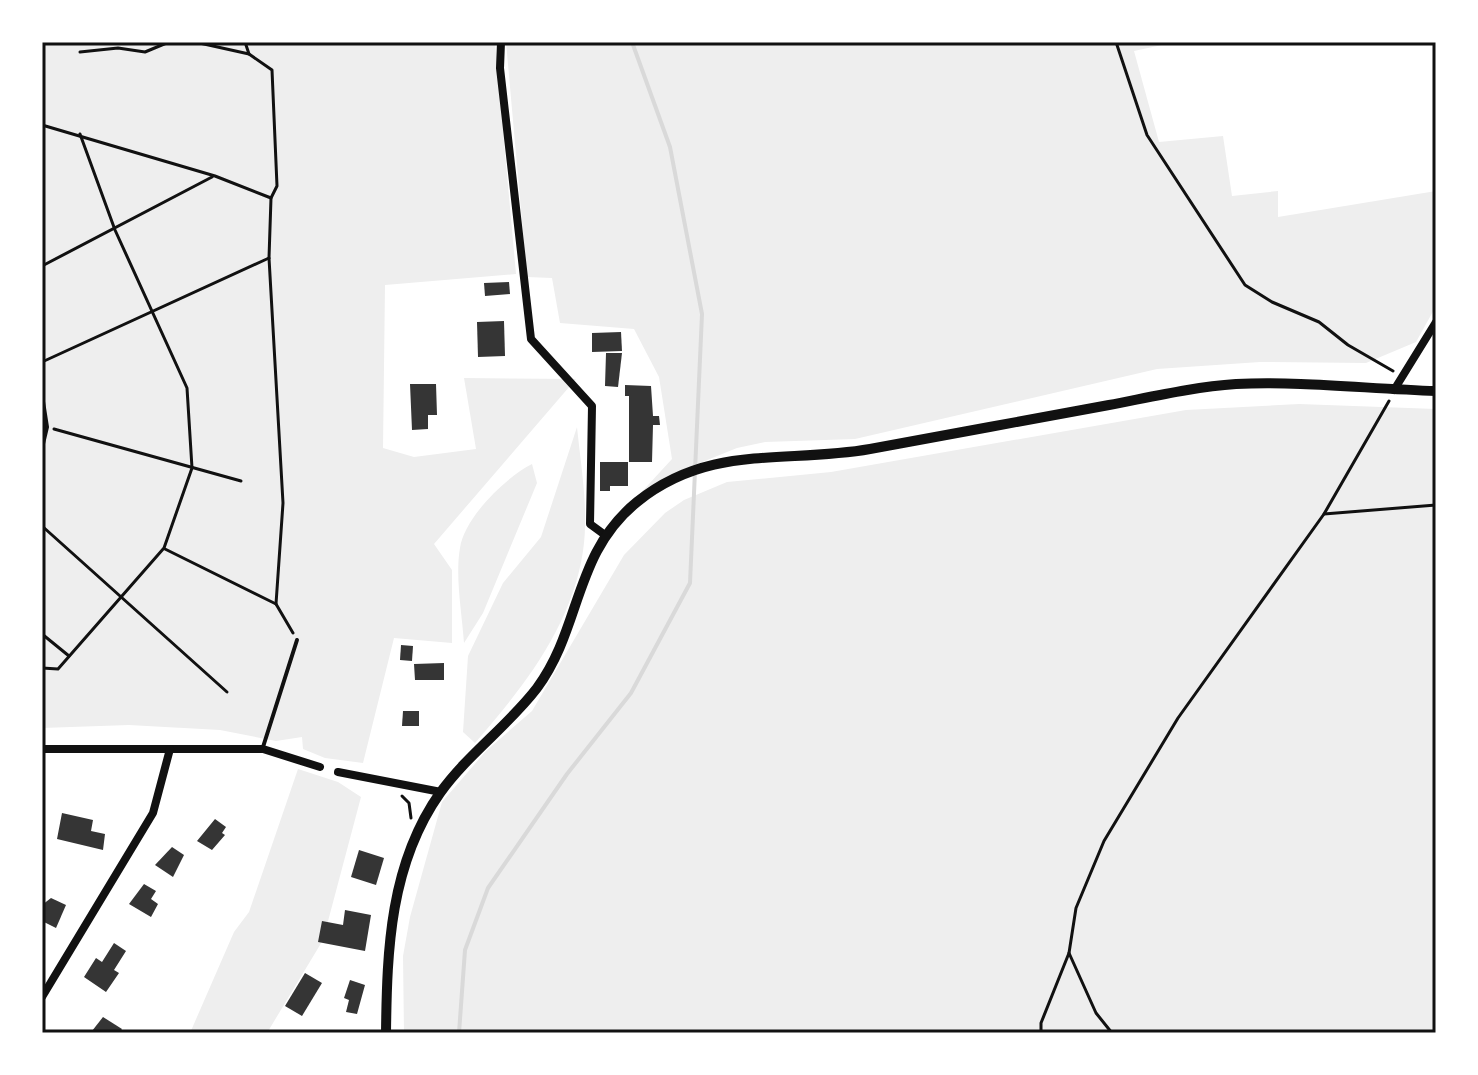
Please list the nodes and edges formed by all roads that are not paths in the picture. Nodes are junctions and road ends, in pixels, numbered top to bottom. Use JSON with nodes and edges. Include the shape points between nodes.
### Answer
{"nodes":[{"id":1,"x":501,"y":42,"type":"edge"},
{"id":2,"x":1436,"y":322,"type":"edge"},
{"id":3,"x":1394,"y":390,"type":"junction"},
{"id":4,"x":1436,"y":391,"type":"edge"},
{"id":5,"x":42,"y":395,"type":"edge"},
{"id":6,"x":42,"y":448,"type":"edge"},
{"id":7,"x":605,"y":535,"type":"junction"},
{"id":8,"x":297,"y":640,"type":"road end"},
{"id":9,"x":42,"y":749,"type":"edge"},
{"id":10,"x":170,"y":749,"type":"junction"},
{"id":11,"x":263,"y":749,"type":"junction"},
{"id":12,"x":320,"y":767,"type":"dead end"},
{"id":13,"x":338,"y":772,"type":"dead end"},
{"id":14,"x":441,"y":792,"type":"junction"},
{"id":15,"x":42,"y":997,"type":"edge"},
{"id":16,"x":386,"y":1033,"type":"edge"}],
"edges":[{"from":1,"to":7,"type":"street","via":[[531,339],[592,406],[590,524]]},
{"from":2,"to":3,"type":"street"},
{"from":3,"to":4,"type":"street"},
{"from":3,"to":7,"type":"street","via":[[1283,383],[1187,389],[866,450],[746,456],[687,473],[637,502]]},
{"from":5,"to":6,"type":"lane","via":[[47,427]]},
{"from":7,"to":14,"type":"street","via":[[538,686]]},
{"from":8,"to":11,"type":"lane"},
{"from":9,"to":10,"type":"street"},
{"from":10,"to":11,"type":"street"},
{"from":10,"to":15,"type":"street","via":[[153,813]]},
{"from":11,"to":12,"type":"street"},
{"from":13,"to":14,"type":"street"},
{"from":14,"to":16,"type":"street","via":[[414,836],[393,907]]}]}
